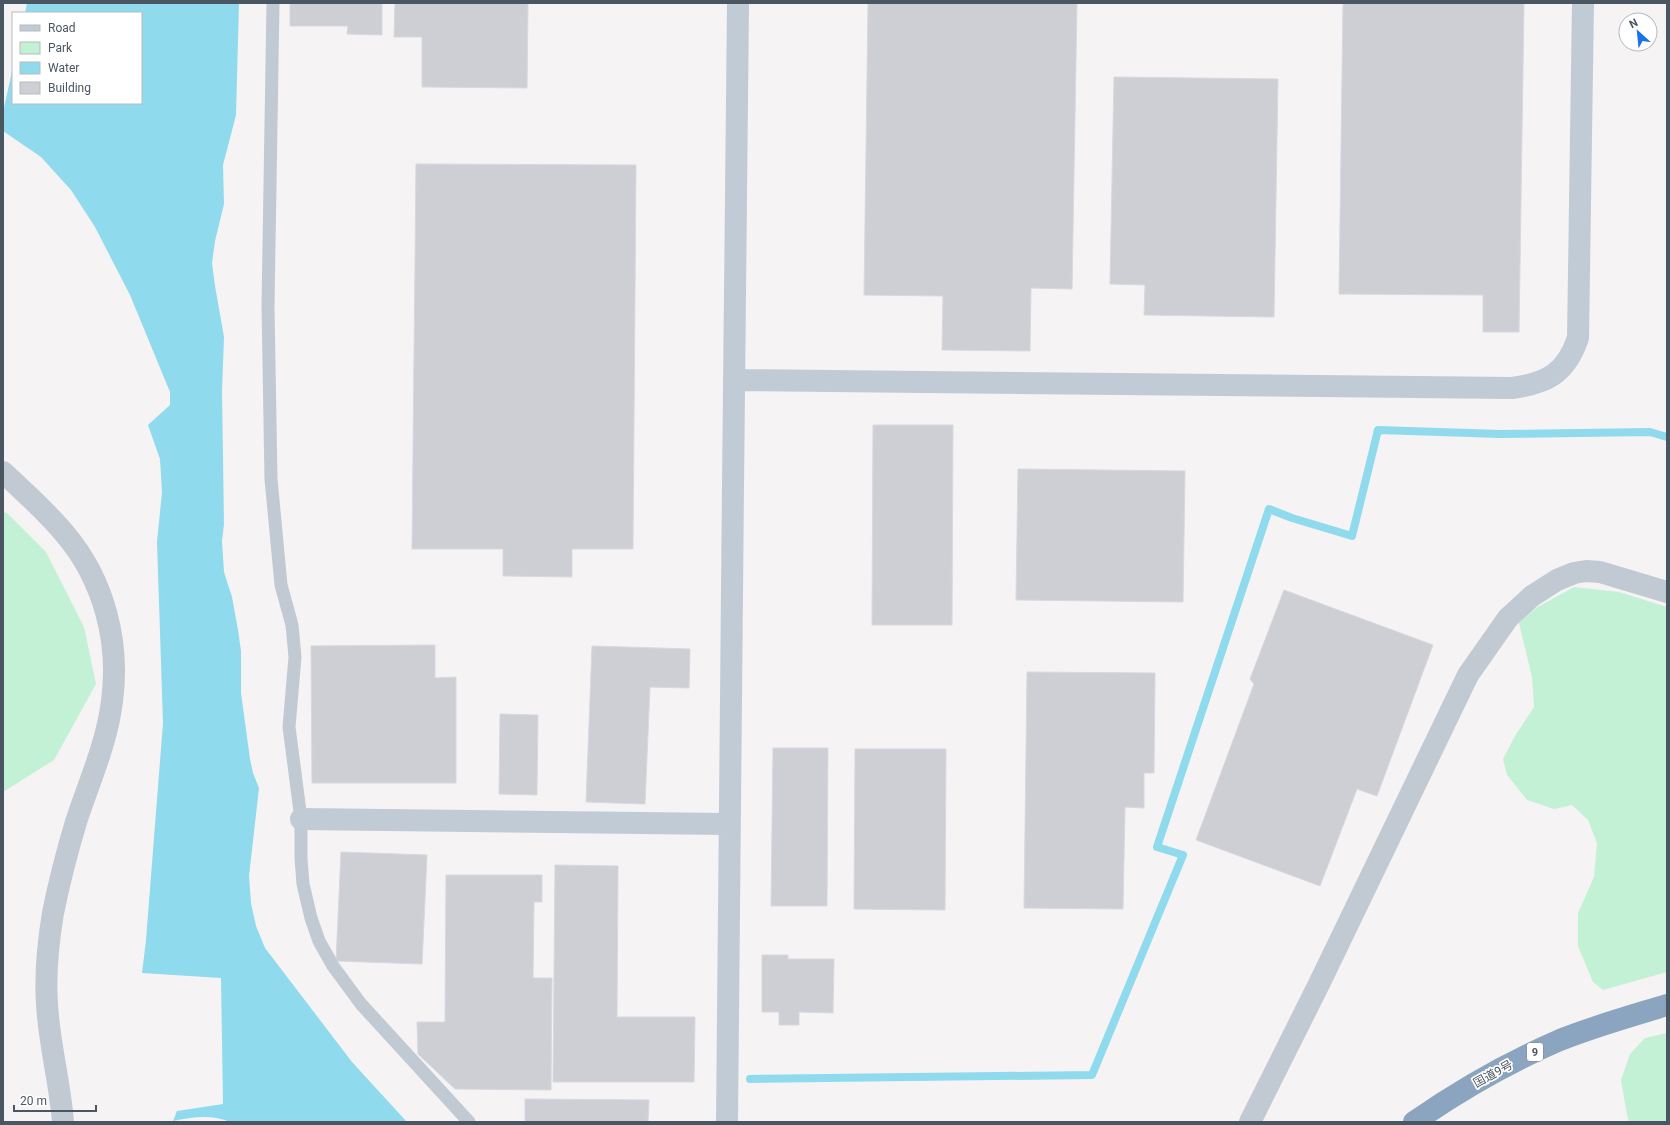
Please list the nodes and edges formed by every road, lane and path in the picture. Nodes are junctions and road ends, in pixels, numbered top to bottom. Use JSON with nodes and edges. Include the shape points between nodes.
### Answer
{"nodes":[{"id":1,"x":273,"y":3,"type":"edge"},
{"id":2,"x":738,"y":3,"type":"edge"},
{"id":3,"x":1583,"y":3,"type":"edge"},
{"id":4,"x":735,"y":380,"type":"junction"},
{"id":5,"x":3,"y":472,"type":"edge"},
{"id":6,"x":1667,"y":592,"type":"edge"},
{"id":7,"x":300,"y":819,"type":"junction"},
{"id":8,"x":728,"y":824,"type":"junction"},
{"id":9,"x":1667,"y":1005,"type":"edge"},
{"id":10,"x":63,"y":1122,"type":"edge"},
{"id":11,"x":469,"y":1122,"type":"edge"},
{"id":12,"x":727,"y":1122,"type":"edge"},
{"id":13,"x":1250,"y":1122,"type":"edge"},
{"id":14,"x":1414,"y":1122,"type":"edge"}],
"edges":[{"from":1,"to":7,"type":"lane","via":[[268,306],[271,479],[281,585],[293,633],[295,657],[289,727]]},
{"from":2,"to":4,"type":"street"},
{"from":3,"to":4,"type":"street","via":[[1578,338],[1568,361],[1547,379],[1512,388]]},
{"from":4,"to":8,"type":"street"},
{"from":5,"to":10,"type":"street","via":[[65,534],[79,553],[105,608],[112,636],[112,701],[106,731],[64,866],[53,914],[46,963],[47,1004]]},
{"from":6,"to":13,"type":"street","via":[[1600,572],[1586,571],[1557,580],[1532,596],[1508,618],[1468,675]]},
{"from":7,"to":8,"type":"street"},
{"from":7,"to":11,"type":"lane","via":[[303,884],[319,941],[333,966],[361,1004]]},
{"from":8,"to":12,"type":"street"},
{"from":9,"to":14,"type":"highway","name":"国道9号","number":"9","via":[[1568,1037],[1519,1059],[1444,1101]]}]}
